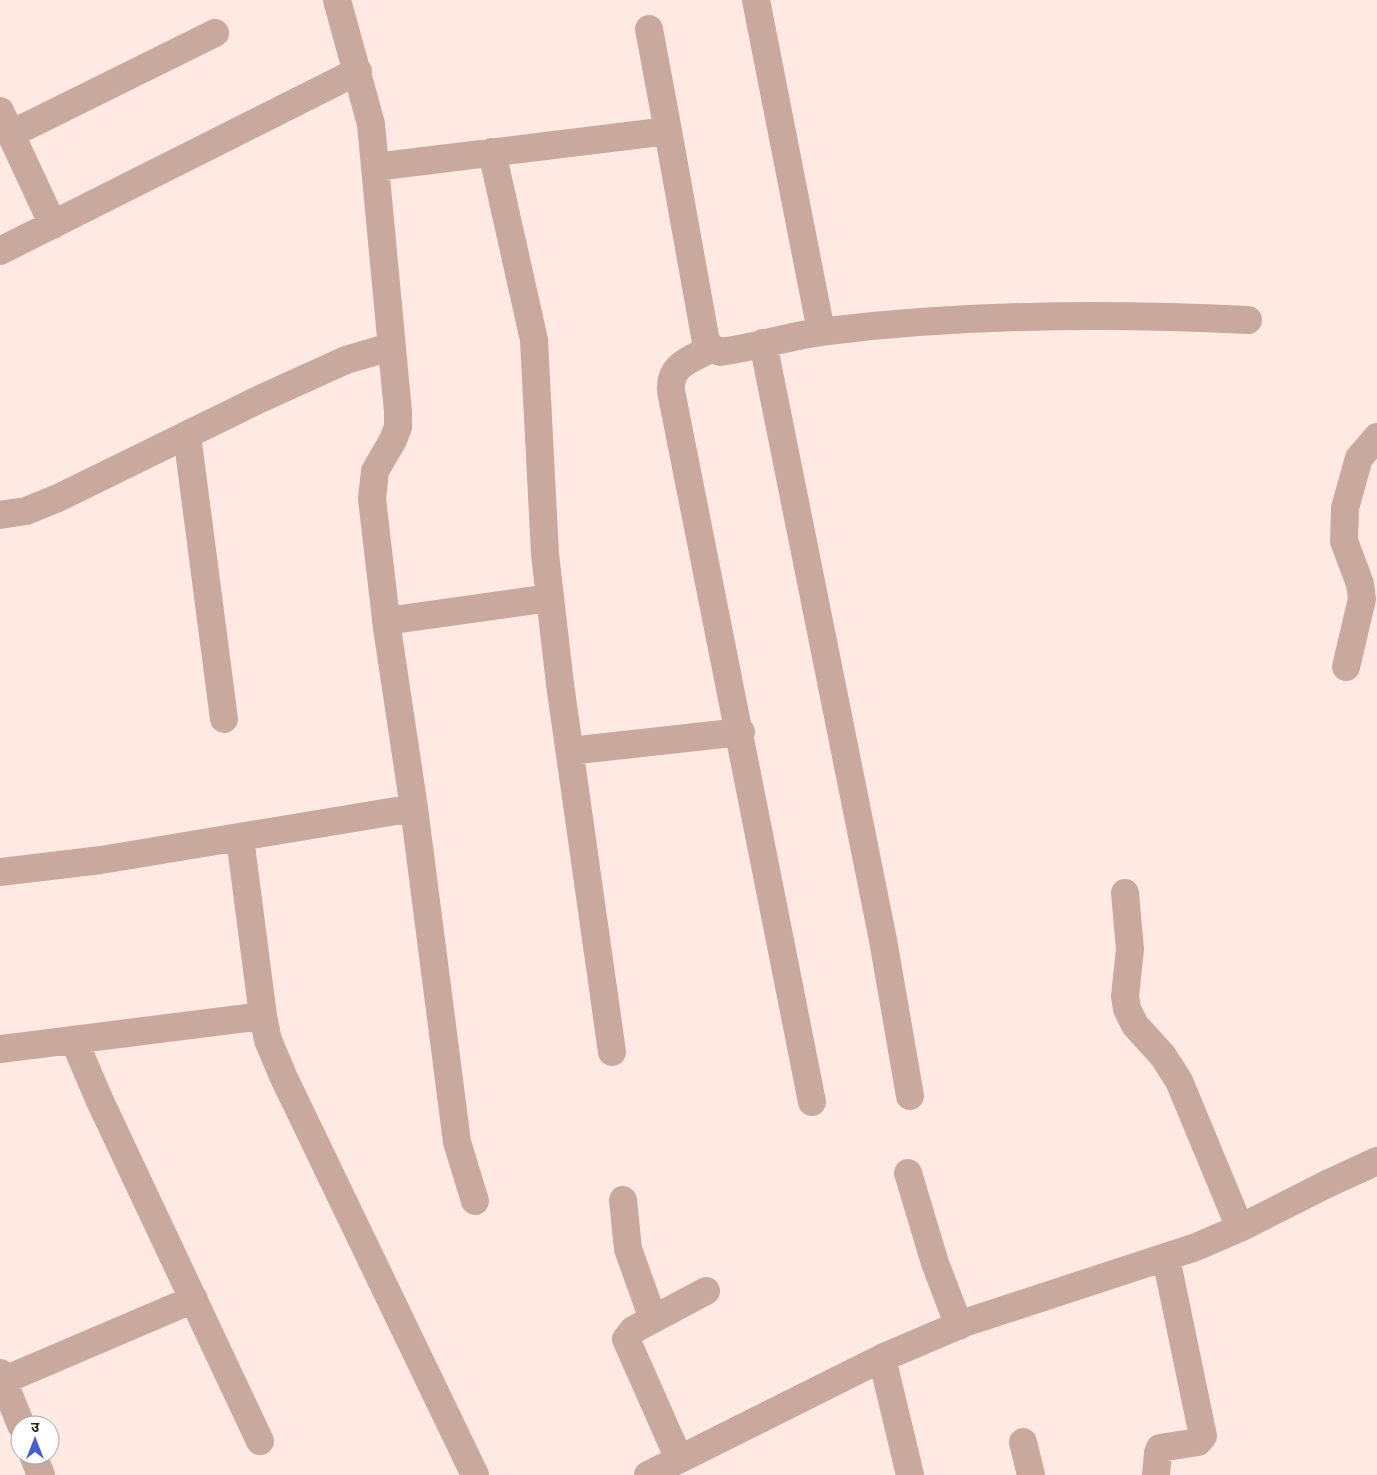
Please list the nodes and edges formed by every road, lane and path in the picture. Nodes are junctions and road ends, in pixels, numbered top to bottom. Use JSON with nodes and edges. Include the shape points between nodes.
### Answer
{"nodes":[{"id":1,"x":337,"y":0,"type":"edge"},
{"id":2,"x":756,"y":0,"type":"edge"},
{"id":3,"x":649,"y":29,"type":"dead end"},
{"id":4,"x":215,"y":33,"type":"dead end"},
{"id":5,"x":358,"y":71,"type":"junction"},
{"id":6,"x":5,"y":123,"type":"edge"},
{"id":7,"x":668,"y":130,"type":"junction"},
{"id":8,"x":492,"y":152,"type":"junction"},
{"id":9,"x":375,"y":167,"type":"junction"},
{"id":10,"x":53,"y":225,"type":"junction"},
{"id":11,"x":0,"y":251,"type":"edge"},
{"id":12,"x":1248,"y":320,"type":"dead end"},
{"id":13,"x":821,"y":332,"type":"junction"},
{"id":14,"x":762,"y":343,"type":"junction"},
{"id":15,"x":390,"y":347,"type":"junction"},
{"id":16,"x":712,"y":348,"type":"junction"},
{"id":17,"x":187,"y":435,"type":"junction"},
{"id":18,"x":1377,"y":437,"type":"edge"},
{"id":19,"x":0,"y":515,"type":"edge"},
{"id":20,"x":550,"y":598,"type":"junction"},
{"id":21,"x":386,"y":621,"type":"junction"},
{"id":22,"x":1346,"y":667,"type":"dead end"},
{"id":23,"x":224,"y":719,"type":"dead end"},
{"id":24,"x":740,"y":732,"type":"junction"},
{"id":25,"x":570,"y":751,"type":"junction"},
{"id":26,"x":414,"y":808,"type":"junction"},
{"id":27,"x":240,"y":838,"type":"junction"},
{"id":28,"x":0,"y":872,"type":"edge"},
{"id":29,"x":1125,"y":893,"type":"dead end"},
{"id":30,"x":263,"y":1016,"type":"junction"},
{"id":31,"x":74,"y":1040,"type":"junction"},
{"id":32,"x":0,"y":1049,"type":"edge"},
{"id":33,"x":612,"y":1052,"type":"dead end"},
{"id":34,"x":910,"y":1096,"type":"dead end"},
{"id":35,"x":812,"y":1102,"type":"dead end"},
{"id":36,"x":1377,"y":1161,"type":"edge"},
{"id":37,"x":908,"y":1173,"type":"dead end"},
{"id":38,"x":623,"y":1200,"type":"dead end"},
{"id":39,"x":475,"y":1201,"type":"dead end"},
{"id":40,"x":1240,"y":1228,"type":"junction"},
{"id":41,"x":1166,"y":1258,"type":"junction"},
{"id":42,"x":706,"y":1292,"type":"dead end"},
{"id":43,"x":194,"y":1299,"type":"junction"},
{"id":44,"x":653,"y":1319,"type":"junction"},
{"id":45,"x":959,"y":1326,"type":"junction"},
{"id":46,"x":882,"y":1358,"type":"junction"},
{"id":47,"x":1,"y":1379,"type":"edge"},
{"id":48,"x":17,"y":1415,"type":"edge"},
{"id":49,"x":260,"y":1441,"type":"dead end"},
{"id":50,"x":1023,"y":1442,"type":"dead end"},
{"id":51,"x":679,"y":1459,"type":"junction"},
{"id":52,"x":475,"y":1475,"type":"edge"},
{"id":53,"x":648,"y":1475,"type":"edge"},
{"id":54,"x":910,"y":1475,"type":"edge"},
{"id":55,"x":1030,"y":1475,"type":"edge"},
{"id":56,"x":1156,"y":1475,"type":"edge"}],
"edges":[{"from":1,"to":5,"type":"street"},
{"from":2,"to":13,"type":"street"},
{"from":3,"to":7,"type":"street"},
{"from":4,"to":6,"type":"street"},
{"from":5,"to":9,"type":"street","via":[[371,124]]},
{"from":5,"to":10,"type":"street"},
{"from":6,"to":10,"type":"street"},
{"from":7,"to":8,"type":"street"},
{"from":7,"to":16,"type":"street","via":[[698,304],[706,342]]},
{"from":8,"to":9,"type":"street"},
{"from":8,"to":20,"type":"street","via":[[534,340]]},
{"from":9,"to":15,"type":"street"},
{"from":10,"to":11,"type":"street"},
{"from":12,"to":13,"type":"street","via":[[1107,316],[943,320]]},
{"from":13,"to":14,"type":"street"},
{"from":14,"to":16,"type":"street","via":[[720,352]]},
{"from":14,"to":34,"type":"street","via":[[883,940]]},
{"from":15,"to":17,"type":"street","via":[[346,360]]},
{"from":15,"to":21,"type":"street","via":[[398,427],[375,471],[372,499]]},
{"from":16,"to":24,"type":"street","via":[[673,372],[670,380]]},
{"from":17,"to":19,"type":"street","via":[[58,498],[26,510]]},
{"from":17,"to":23,"type":"street"},
{"from":18,"to":22,"type":"street","via":[[1359,458],[1345,508],[1344,541],[1360,584],[1362,599]]},
{"from":20,"to":21,"type":"street"},
{"from":20,"to":25,"type":"street"},
{"from":21,"to":26,"type":"street"},
{"from":24,"to":25,"type":"street"},
{"from":24,"to":35,"type":"street"},
{"from":25,"to":33,"type":"street"},
{"from":26,"to":27,"type":"street"},
{"from":26,"to":39,"type":"street","via":[[457,1142]]},
{"from":27,"to":28,"type":"street"},
{"from":27,"to":30,"type":"street"},
{"from":29,"to":40,"type":"street","via":[[1130,949],[1126,1009],[1135,1025],[1173,1070]]},
{"from":30,"to":31,"type":"street"},
{"from":30,"to":52,"type":"street","via":[[268,1040],[283,1076]]},
{"from":31,"to":32,"type":"street"},
{"from":31,"to":43,"type":"street"},
{"from":36,"to":40,"type":"street"},
{"from":37,"to":45,"type":"street","via":[[935,1263]]},
{"from":38,"to":44,"type":"street","via":[[628,1248]]},
{"from":40,"to":41,"type":"street"},
{"from":41,"to":45,"type":"street"},
{"from":41,"to":56,"type":"street","via":[[1203,1436],[1198,1442],[1160,1448]]},
{"from":42,"to":44,"type":"street"},
{"from":43,"to":47,"type":"street"},
{"from":43,"to":49,"type":"street"},
{"from":44,"to":51,"type":"street","via":[[633,1330],[626,1339]]},
{"from":45,"to":46,"type":"street"},
{"from":46,"to":51,"type":"street"},
{"from":46,"to":54,"type":"street"},
{"from":47,"to":48,"type":"street"},
{"from":50,"to":55,"type":"street"},
{"from":51,"to":53,"type":"street"}]}
